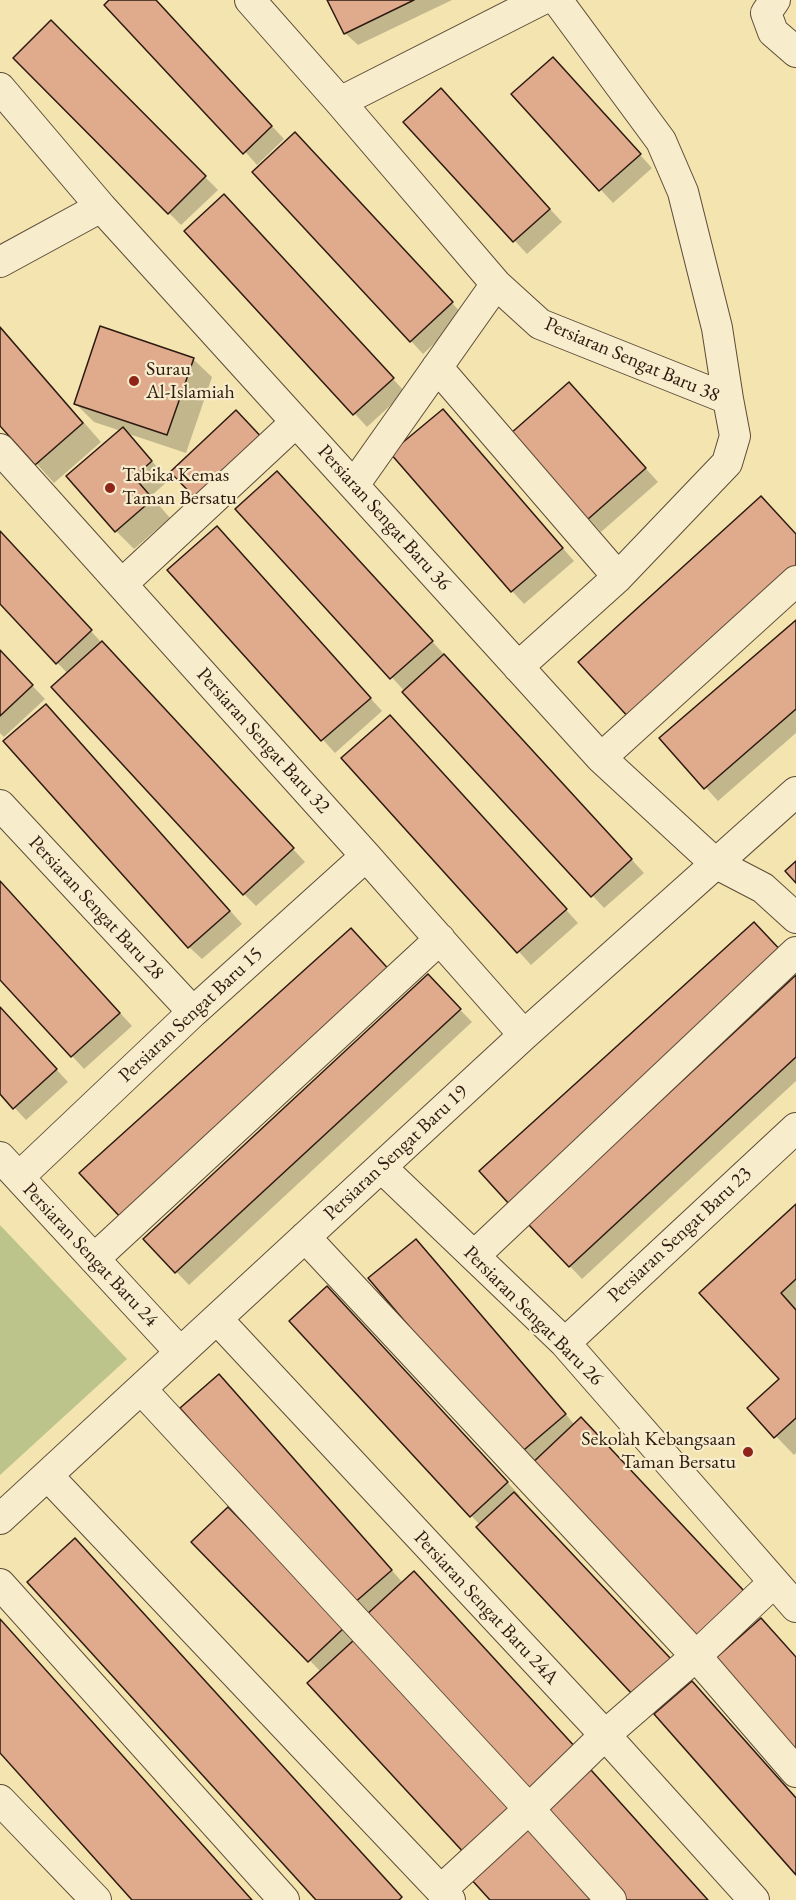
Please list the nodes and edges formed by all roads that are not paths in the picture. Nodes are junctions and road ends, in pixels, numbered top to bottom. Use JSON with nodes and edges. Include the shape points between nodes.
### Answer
{"nodes":[{"id":1,"x":250,"y":0,"type":"edge"},
{"id":2,"x":541,"y":0,"type":"edge"},
{"id":3,"x":557,"y":0,"type":"edge"},
{"id":4,"x":775,"y":0,"type":"edge"},
{"id":5,"x":796,"y":52,"type":"edge"},
{"id":6,"x":0,"y":88,"type":"edge"},
{"id":7,"x":340,"y":102,"type":"junction"},
{"id":8,"x":101,"y":207,"type":"junction"},
{"id":9,"x":0,"y":262,"type":"edge"},
{"id":10,"x":496,"y":284,"type":"junction"},
{"id":11,"x":437,"y":367,"type":"junction"},
{"id":12,"x":728,"y":399,"type":"junction"},
{"id":13,"x":296,"y":422,"type":"junction"},
{"id":14,"x":0,"y":449,"type":"edge"},
{"id":15,"x":354,"y":485,"type":"junction"},
{"id":16,"x":618,"y":577,"type":"junction"},
{"id":17,"x":796,"y":581,"type":"edge"},
{"id":18,"x":122,"y":584,"type":"junction"},
{"id":19,"x":518,"y":667,"type":"junction"},
{"id":20,"x":601,"y":758,"type":"junction"},
{"id":21,"x":796,"y":792,"type":"edge"},
{"id":22,"x":0,"y":805,"type":"edge"},
{"id":23,"x":366,"y":856,"type":"junction"},
{"id":24,"x":715,"y":863,"type":"junction"},
{"id":25,"x":796,"y":918,"type":"edge"},
{"id":26,"x":440,"y":939,"type":"junction"},
{"id":27,"x":796,"y":952,"type":"edge"},
{"id":28,"x":193,"y":1012,"type":"junction"},
{"id":29,"x":524,"y":1035,"type":"junction"},
{"id":30,"x":796,"y":1128,"type":"edge"},
{"id":31,"x":9,"y":1167,"type":"edge"},
{"id":32,"x":381,"y":1167,"type":"junction"},
{"id":33,"x":306,"y":1237,"type":"junction"},
{"id":34,"x":474,"y":1256,"type":"junction"},
{"id":35,"x":94,"y":1259,"type":"junction"},
{"id":36,"x":217,"y":1319,"type":"junction"},
{"id":37,"x":565,"y":1343,"type":"junction"},
{"id":38,"x":180,"y":1352,"type":"junction"},
{"id":39,"x":141,"y":1389,"type":"junction"},
{"id":40,"x":48,"y":1476,"type":"junction"},
{"id":41,"x":0,"y":1519,"type":"edge"},
{"id":42,"x":773,"y":1583,"type":"junction"},
{"id":43,"x":0,"y":1584,"type":"edge"},
{"id":44,"x":796,"y":1608,"type":"edge"},
{"id":45,"x":696,"y":1656,"type":"junction"},
{"id":46,"x":605,"y":1736,"type":"junction"},
{"id":47,"x":796,"y":1772,"type":"edge"},
{"id":48,"x":0,"y":1800,"type":"edge"},
{"id":49,"x":529,"y":1809,"type":"junction"},
{"id":50,"x":445,"y":1895,"type":"edge"},
{"id":51,"x":96,"y":1900,"type":"edge"},
{"id":52,"x":284,"y":1900,"type":"edge"},
{"id":53,"x":611,"y":1900,"type":"edge"},
{"id":54,"x":754,"y":1900,"type":"edge"}],
"edges":[{"from":1,"to":7,"type":"street","name":"Persiaran Sengat Baru 38"},
{"from":2,"to":7,"type":"street"},
{"from":3,"to":12,"type":"street","via":[[661,141],[683,192],[717,328]]},
{"from":4,"to":5,"type":"street","via":[[766,13],[773,32]]},
{"from":6,"to":8,"type":"street","name":"Persiaran Sengat Baru 36"},
{"from":7,"to":10,"type":"street","name":"Persiaran Sengat Baru 38"},
{"from":8,"to":9,"type":"street"},
{"from":8,"to":13,"type":"street","name":"Persiaran Sengat Baru 36"},
{"from":10,"to":11,"type":"street"},
{"from":10,"to":12,"type":"street","name":"Persiaran Sengat Baru 38","via":[[540,324]]},
{"from":11,"to":15,"type":"street"},
{"from":11,"to":16,"type":"street"},
{"from":12,"to":16,"type":"street","name":"Persiaran Sengat Baru 38","via":[[735,436],[727,463]]},
{"from":13,"to":15,"type":"street","name":"Persiaran Sengat Baru 36"},
{"from":13,"to":18,"type":"street"},
{"from":14,"to":18,"type":"street","name":"Persiaran Sengat Baru 32"},
{"from":15,"to":19,"type":"street","name":"Persiaran Sengat Baru 36"},
{"from":16,"to":19,"type":"street","name":"Persiaran Sengat Baru 38"},
{"from":17,"to":20,"type":"street"},
{"from":18,"to":23,"type":"street","name":"Persiaran Sengat Baru 32"},
{"from":19,"to":20,"type":"street","name":"Persiaran Sengat Baru 36"},
{"from":20,"to":24,"type":"street","name":"Persiaran Sengat Baru 36"},
{"from":21,"to":24,"type":"street","name":"Persiaran Sengat Baru 19"},
{"from":22,"to":28,"type":"street","name":"Persiaran Sengat Baru 28"},
{"from":23,"to":26,"type":"street","name":"Persiaran Sengat Baru 32"},
{"from":23,"to":28,"type":"street","name":"Persiaran Sengat Baru 15"},
{"from":24,"to":25,"type":"street","name":"Persiaran Sengat Baru 36","via":[[763,888]]},
{"from":24,"to":29,"type":"street","name":"Persiaran Sengat Baru 19"},
{"from":26,"to":29,"type":"street","name":"Persiaran Sengat Baru 32"},
{"from":26,"to":35,"type":"street"},
{"from":27,"to":34,"type":"street"},
{"from":28,"to":31,"type":"street","name":"Persiaran Sengat Baru 15"},
{"from":29,"to":32,"type":"street","name":"Persiaran Sengat Baru 19"},
{"from":30,"to":37,"type":"street","name":"Persiaran Sengat Baru 23"},
{"from":31,"to":35,"type":"street","name":"Persiaran Sengat Baru 24"},
{"from":32,"to":33,"type":"street","name":"Persiaran Sengat Baru 19"},
{"from":32,"to":34,"type":"street","name":"Persiaran Sengat Baru 26"},
{"from":33,"to":36,"type":"street","name":"Persiaran Sengat Baru 19"},
{"from":33,"to":45,"type":"street"},
{"from":34,"to":37,"type":"street","name":"Persiaran Sengat Baru 26"},
{"from":35,"to":38,"type":"street","name":"Persiaran Sengat Baru 24"},
{"from":36,"to":38,"type":"street","name":"Persiaran Sengat Baru 19"},
{"from":36,"to":46,"type":"street","name":"Persiaran Sengat Baru 24A"},
{"from":37,"to":42,"type":"street","name":"Persiaran Sengat Baru 26"},
{"from":38,"to":39,"type":"street","name":"Persiaran Sengat Baru 19"},
{"from":39,"to":40,"type":"street","name":"Persiaran Sengat Baru 19"},
{"from":39,"to":49,"type":"street"},
{"from":40,"to":41,"type":"street","name":"Persiaran Sengat Baru 19"},
{"from":40,"to":50,"type":"street"},
{"from":42,"to":44,"type":"street","name":"Persiaran Sengat Baru 26"},
{"from":42,"to":45,"type":"street"},
{"from":43,"to":52,"type":"street"},
{"from":45,"to":46,"type":"street"},
{"from":45,"to":47,"type":"street"},
{"from":46,"to":49,"type":"street"},
{"from":46,"to":54,"type":"street","name":"Persiaran Sengat Baru 24A"},
{"from":48,"to":51,"type":"street"},
{"from":49,"to":50,"type":"street"},
{"from":49,"to":53,"type":"street"}]}
